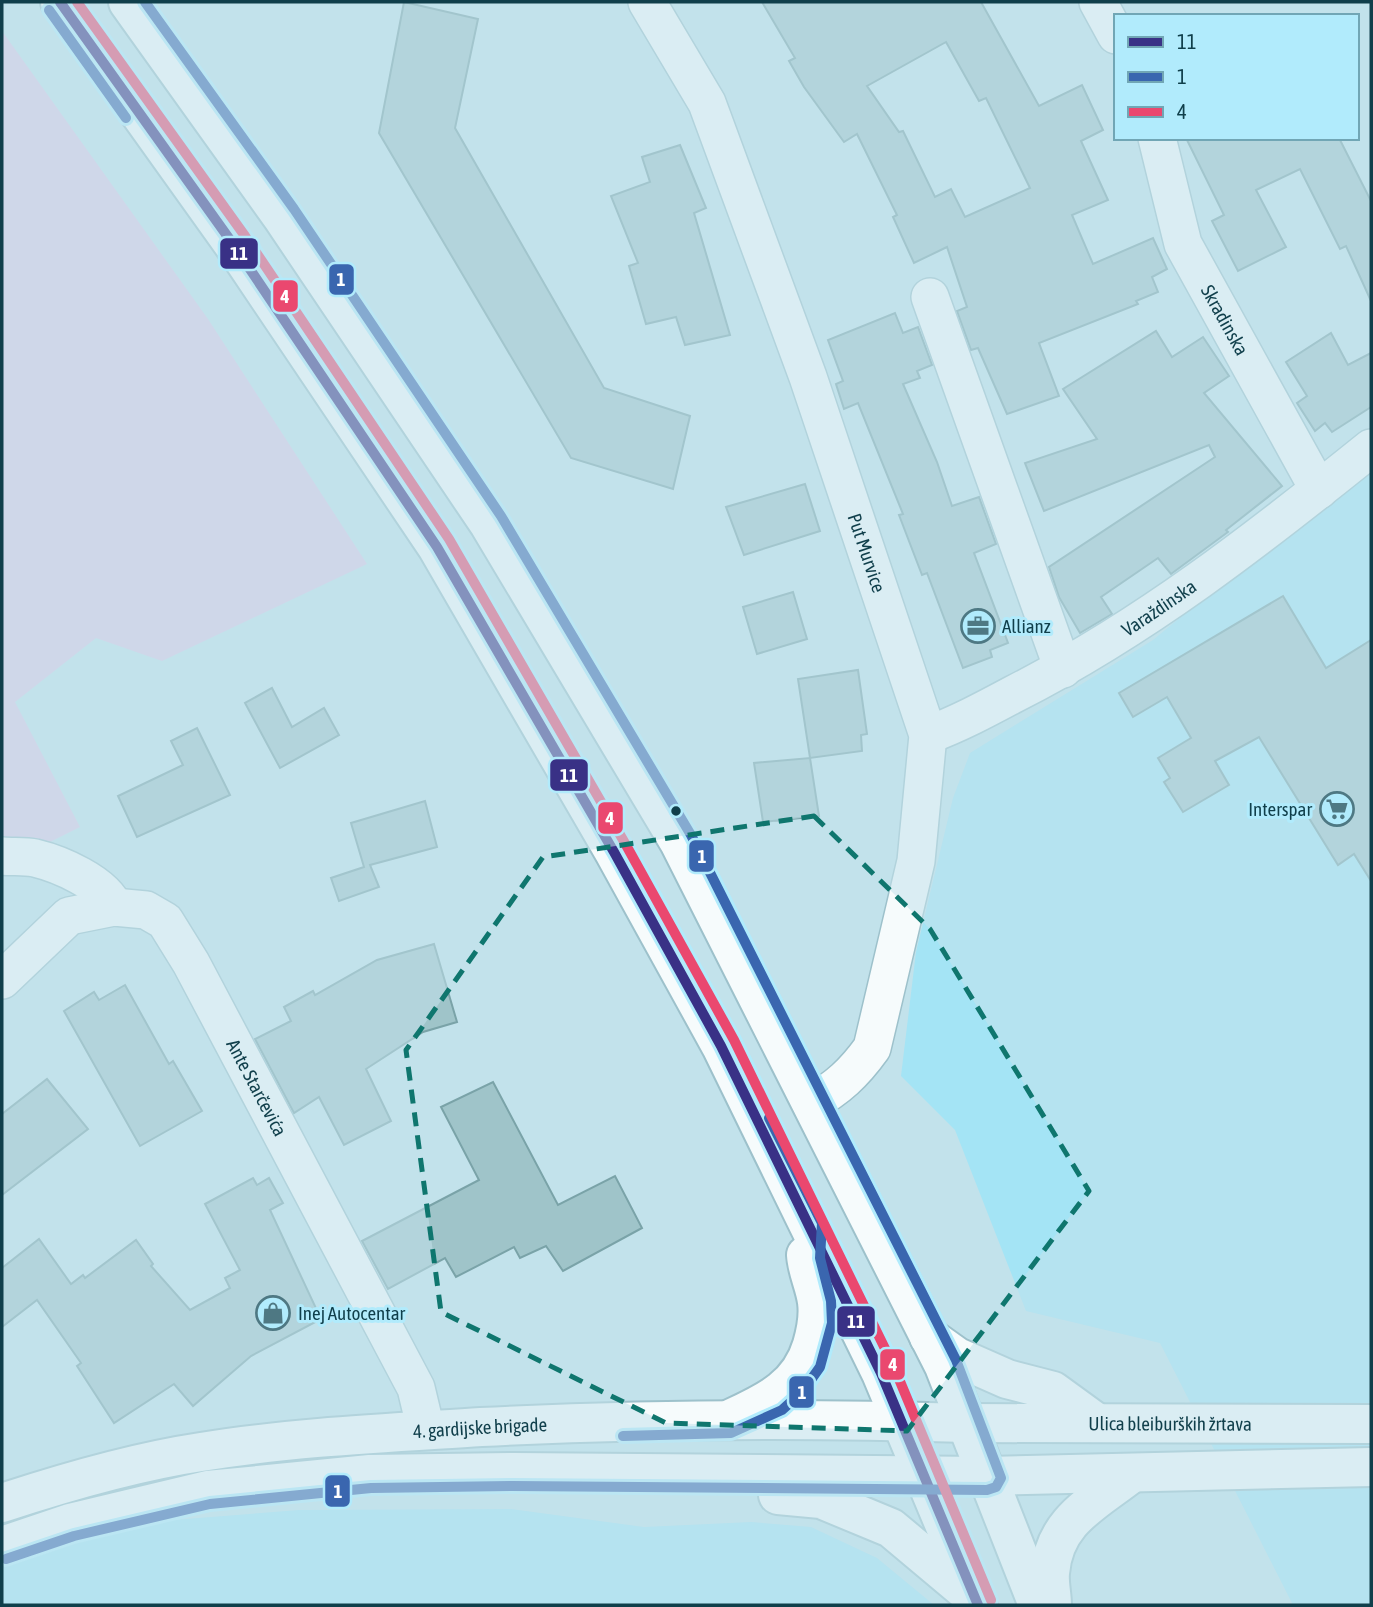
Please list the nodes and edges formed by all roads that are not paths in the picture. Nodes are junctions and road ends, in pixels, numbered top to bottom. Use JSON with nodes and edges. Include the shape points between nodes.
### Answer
{"nodes":[{"id":1,"x":60,"y":2,"type":"edge"},
{"id":2,"x":128,"y":2,"type":"edge"},
{"id":3,"x":647,"y":2,"type":"edge"},
{"id":4,"x":1098,"y":2,"type":"edge"},
{"id":5,"x":1114,"y":31,"type":"edge"},
{"id":6,"x":1157,"y":140,"type":"edge"},
{"id":7,"x":930,"y":297,"type":"dead end"},
{"id":8,"x":1371,"y":448,"type":"edge"},
{"id":9,"x":1319,"y":490,"type":"junction"},
{"id":10,"x":1063,"y":670,"type":"junction"},
{"id":11,"x":928,"y":735,"type":"junction"},
{"id":12,"x":2,"y":856,"type":"edge"},
{"id":13,"x":114,"y":907,"type":"junction"},
{"id":14,"x":2,"y":979,"type":"edge"},
{"id":15,"x":811,"y":1103,"type":"junction"},
{"id":16,"x":808,"y":1225,"type":"junction"},
{"id":17,"x":928,"y":1336,"type":"junction"},
{"id":18,"x":727,"y":1420,"type":"junction"},
{"id":19,"x":901,"y":1421,"type":"junction"},
{"id":20,"x":967,"y":1423,"type":"junction"},
{"id":21,"x":1097,"y":1423,"type":"junction"},
{"id":22,"x":1371,"y":1424,"type":"edge"},
{"id":23,"x":426,"y":1430,"type":"junction"},
{"id":24,"x":1371,"y":1467,"type":"edge"},
{"id":25,"x":1132,"y":1473,"type":"junction"},
{"id":26,"x":704,"y":1475,"type":"junction"},
{"id":27,"x":924,"y":1475,"type":"junction"},
{"id":28,"x":988,"y":1476,"type":"junction"},
{"id":29,"x":2,"y":1503,"type":"edge"},
{"id":30,"x":2,"y":1546,"type":"edge"},
{"id":31,"x":977,"y":1602,"type":"edge"},
{"id":32,"x":1038,"y":1605,"type":"edge"},
{"id":33,"x":1052,"y":1605,"type":"edge"}],
"edges":[{"from":1,"to":16,"type":"main road","via":[[233,244],[438,547],[715,1034]]},
{"from":2,"to":15,"type":"main road","via":[[282,218],[489,524],[679,842]]},
{"from":3,"to":11,"type":"street","name":"Put Murvice","via":[[707,103],[808,377]]},
{"from":4,"to":5,"type":"street"},
{"from":6,"to":9,"type":"street","name":"Skradinska","via":[[1183,244]]},
{"from":7,"to":10,"type":"street"},
{"from":8,"to":9,"type":"street","name":"Varaždinska"},
{"from":9,"to":10,"type":"street","name":"Varaždinska","via":[[1225,565]]},
{"from":10,"to":11,"type":"street","name":"Varaždinska"},
{"from":11,"to":15,"type":"street","name":"Put Murvice","via":[[916,861],[872,1048],[838,1089]]},
{"from":12,"to":13,"type":"street","via":[[35,858],[81,877],[110,897]]},
{"from":13,"to":14,"type":"street","name":"Ante Starčevića","via":[[69,916]]},
{"from":13,"to":23,"type":"street","name":"Ante Starčevića","via":[[146,910],[165,921],[191,963],[416,1388]]},
{"from":15,"to":17,"type":"main road"},
{"from":16,"to":18,"type":"main road","via":[[806,1259],[818,1322],[807,1363],[774,1399]]},
{"from":16,"to":19,"type":"main road"},
{"from":17,"to":20,"type":"main road"},
{"from":17,"to":21,"type":"main road","via":[[957,1357],[1007,1379],[1052,1391]]},
{"from":18,"to":19,"type":"main road","name":"4. gardijske brigade"},
{"from":18,"to":23,"type":"main road","name":"4. gardijske brigade"},
{"from":19,"to":20,"type":"main road","name":"4. gardijske brigade"},
{"from":19,"to":27,"type":"main road"},
{"from":20,"to":21,"type":"main road","name":"Ulica bleiburških žrtava"},
{"from":20,"to":28,"type":"main road"},
{"from":21,"to":22,"type":"main road","name":"Ulica bleiburških žrtava"},
{"from":23,"to":29,"type":"main road","name":"4. gardijske brigade","via":[[200,1452],[60,1484]]},
{"from":24,"to":25,"type":"main road"},
{"from":25,"to":28,"type":"main road"},
{"from":25,"to":33,"type":"main road","via":[[1081,1510],[1059,1535],[1049,1573]]},
{"from":26,"to":27,"type":"main road"},
{"from":26,"to":30,"type":"main road","via":[[370,1474],[208,1490],[70,1523]]},
{"from":26,"to":31,"type":"main road","via":[[742,1493],[821,1499],[855,1511],[891,1528]]},
{"from":27,"to":28,"type":"main road"},
{"from":27,"to":31,"type":"main road"},
{"from":28,"to":32,"type":"main road"}]}
